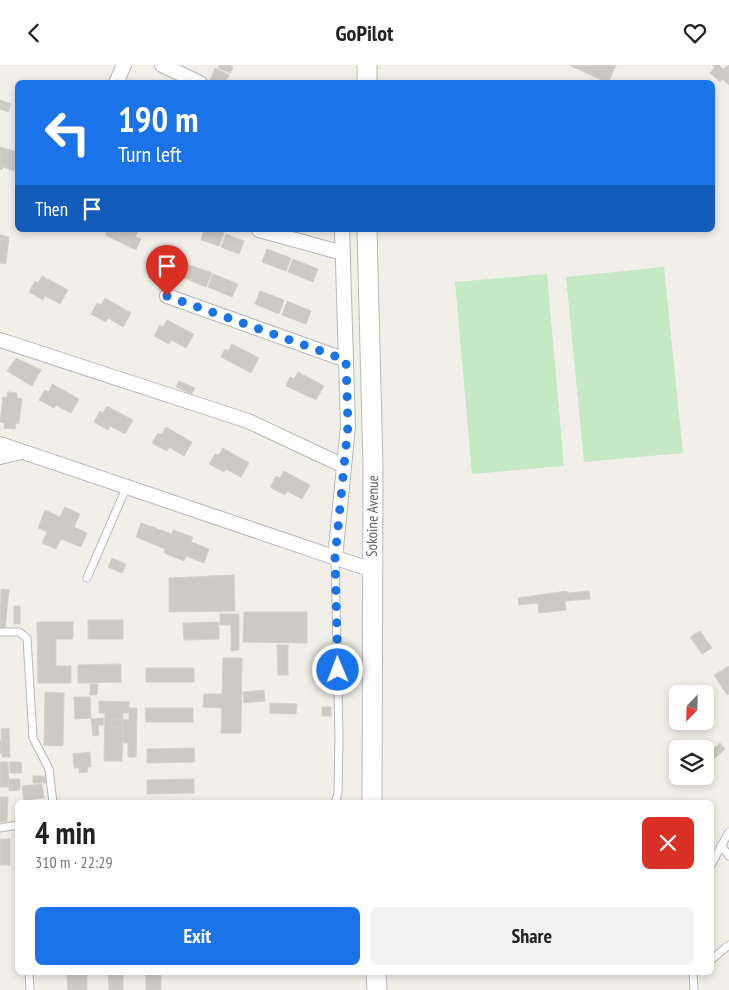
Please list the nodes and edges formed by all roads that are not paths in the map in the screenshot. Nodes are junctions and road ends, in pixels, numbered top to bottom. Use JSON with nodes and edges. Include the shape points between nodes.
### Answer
{"nodes":[{"id":1,"x":124,"y":65,"type":"edge"},
{"id":2,"x":162,"y":65,"type":"edge"},
{"id":3,"x":367,"y":65,"type":"edge"},
{"id":4,"x":117,"y":80,"type":"edge"},
{"id":5,"x":194,"y":80,"type":"edge"},
{"id":6,"x":367,"y":80,"type":"edge"},
{"id":7,"x":266,"y":232,"type":"edge"},
{"id":8,"x":342,"y":232,"type":"edge"},
{"id":9,"x":367,"y":232,"type":"edge"},
{"id":10,"x":343,"y":253,"type":"junction"},
{"id":11,"x":167,"y":296,"type":"dead end"},
{"id":12,"x":0,"y":340,"type":"edge"},
{"id":13,"x":346,"y":360,"type":"junction"},
{"id":14,"x":0,"y":444,"type":"edge"},
{"id":15,"x":25,"y":452,"type":"junction"},
{"id":16,"x":0,"y":457,"type":"edge"},
{"id":17,"x":344,"y":466,"type":"junction"},
{"id":18,"x":127,"y":486,"type":"junction"},
{"id":19,"x":335,"y":558,"type":"junction"},
{"id":20,"x":372,"y":570,"type":"junction"},
{"id":21,"x":87,"y":579,"type":"dead end"},
{"id":22,"x":0,"y":632,"type":"edge"},
{"id":23,"x":53,"y":800,"type":"edge"},
{"id":24,"x":336,"y":800,"type":"edge"},
{"id":25,"x":372,"y":800,"type":"edge"},
{"id":26,"x":15,"y":826,"type":"edge"},
{"id":27,"x":0,"y":828,"type":"edge"},
{"id":28,"x":729,"y":832,"type":"edge"},
{"id":29,"x":721,"y":845,"type":"junction"},
{"id":30,"x":729,"y":856,"type":"edge"},
{"id":31,"x":714,"y":859,"type":"edge"},
{"id":32,"x":729,"y":945,"type":"edge"},
{"id":33,"x":714,"y":958,"type":"edge"},
{"id":34,"x":29,"y":975,"type":"edge"},
{"id":35,"x":376,"y":975,"type":"edge"},
{"id":36,"x":694,"y":975,"type":"edge"},
{"id":37,"x":30,"y":990,"type":"edge"},
{"id":38,"x":377,"y":990,"type":"edge"},
{"id":39,"x":694,"y":990,"type":"edge"}],
"edges":[{"from":1,"to":4,"type":"street"},
{"from":2,"to":5,"type":"street"},
{"from":3,"to":6,"type":"street"},
{"from":7,"to":10,"type":"street"},
{"from":8,"to":10,"type":"street"},
{"from":9,"to":20,"type":"street","name":"Sokoine Avenue","via":[[373,466]]},
{"from":10,"to":13,"type":"street"},
{"from":11,"to":13,"type":"street"},
{"from":12,"to":17,"type":"street","via":[[248,421]]},
{"from":13,"to":17,"type":"street","via":[[348,426]]},
{"from":14,"to":15,"type":"street"},
{"from":15,"to":16,"type":"street"},
{"from":15,"to":18,"type":"street"},
{"from":17,"to":19,"type":"street"},
{"from":18,"to":19,"type":"street"},
{"from":18,"to":21,"type":"lane"},
{"from":19,"to":20,"type":"street"},
{"from":19,"to":24,"type":"lane","via":[[339,737]]},
{"from":20,"to":25,"type":"street","name":"Sokoine Avenue"},
{"from":22,"to":23,"type":"lane","via":[[19,632],[27,637],[33,738],[49,769]]},
{"from":26,"to":27,"type":"lane"},
{"from":28,"to":29,"type":"lane"},
{"from":29,"to":30,"type":"lane"},
{"from":29,"to":31,"type":"lane"},
{"from":32,"to":33,"type":"lane"},
{"from":34,"to":37,"type":"lane"},
{"from":35,"to":38,"type":"street"},
{"from":36,"to":39,"type":"lane"}]}
